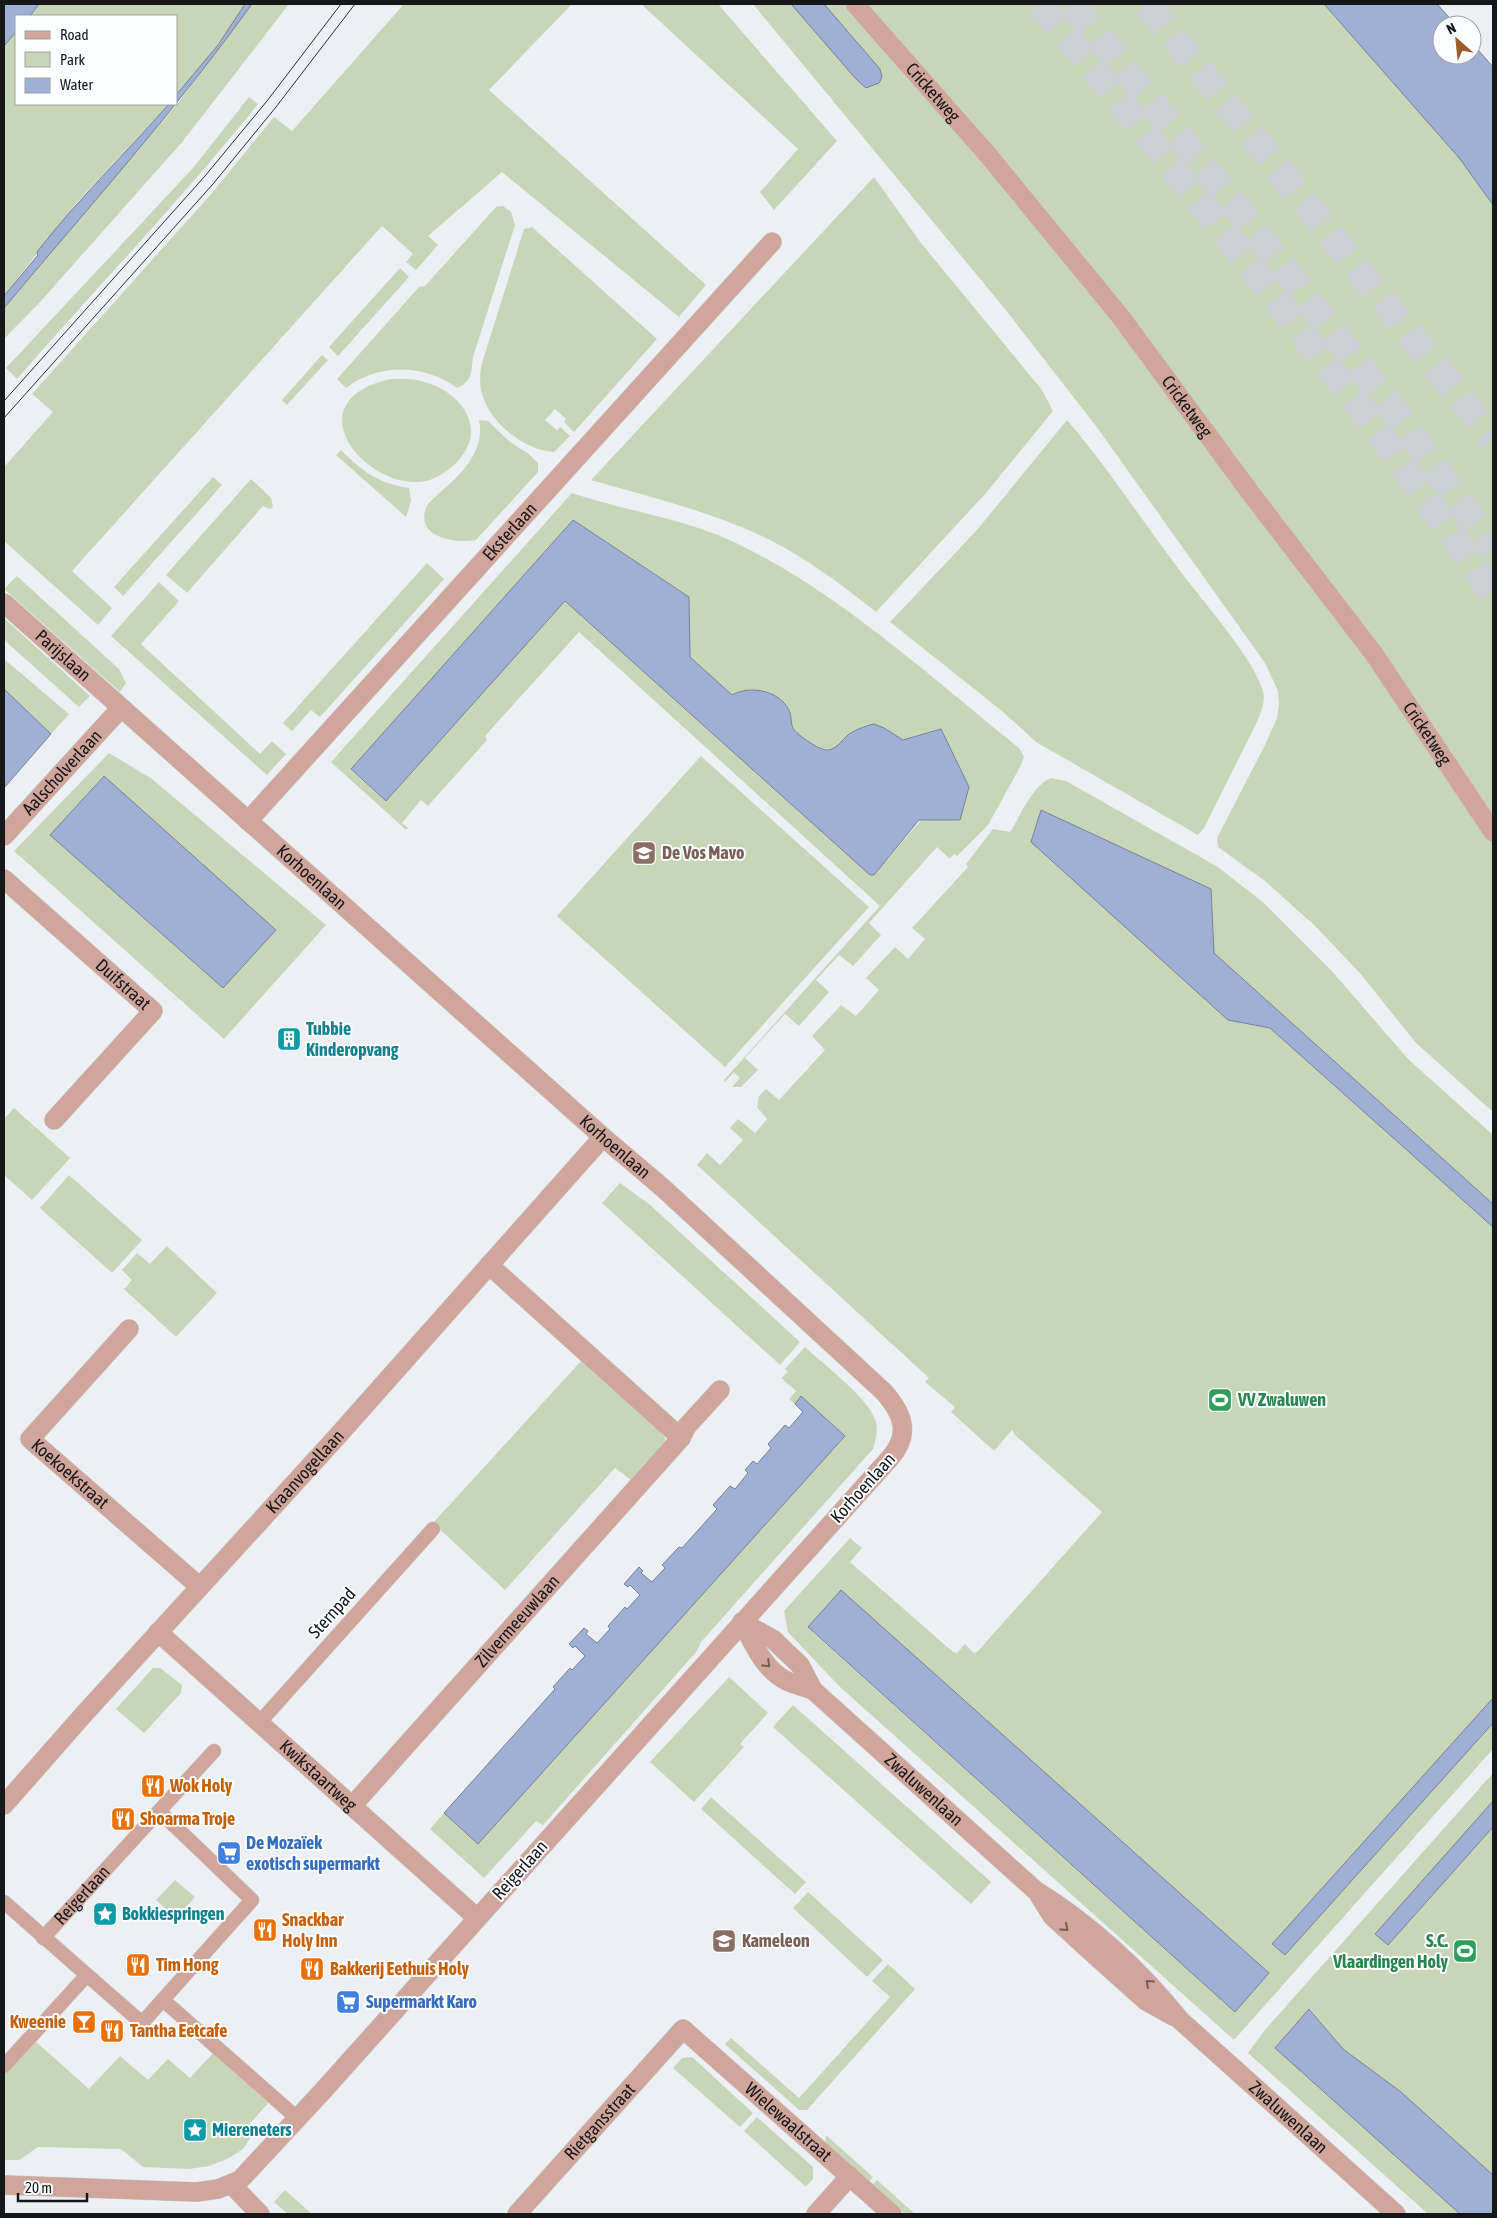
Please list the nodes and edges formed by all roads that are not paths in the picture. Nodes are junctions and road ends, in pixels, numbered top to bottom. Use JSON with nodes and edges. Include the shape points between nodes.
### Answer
{"nodes":[{"id":1,"x":855,"y":4,"type":"edge"},
{"id":2,"x":772,"y":242,"type":"dead end"},
{"id":3,"x":4,"y":604,"type":"edge"},
{"id":4,"x":120,"y":709,"type":"junction"},
{"id":5,"x":248,"y":821,"type":"junction"},
{"id":6,"x":1493,"y":832,"type":"edge"},
{"id":7,"x":4,"y":836,"type":"edge"},
{"id":8,"x":4,"y":879,"type":"edge"},
{"id":9,"x":54,"y":1120,"type":"dead end"},
{"id":10,"x":603,"y":1137,"type":"junction"},
{"id":11,"x":489,"y":1265,"type":"junction"},
{"id":12,"x":129,"y":1329,"type":"dead end"},
{"id":13,"x":720,"y":1390,"type":"dead end"},
{"id":14,"x":681,"y":1438,"type":"junction"},
{"id":15,"x":432,"y":1529,"type":"dead end"},
{"id":16,"x":200,"y":1587,"type":"junction"},
{"id":17,"x":742,"y":1622,"type":"junction"},
{"id":18,"x":158,"y":1632,"type":"junction"},
{"id":19,"x":259,"y":1723,"type":"junction"},
{"id":20,"x":214,"y":1751,"type":"dead end"},
{"id":21,"x":4,"y":1805,"type":"edge"},
{"id":22,"x":352,"y":1806,"type":"junction"},
{"id":23,"x":160,"y":1811,"type":"junction"},
{"id":24,"x":4,"y":1902,"type":"edge"},
{"id":25,"x":477,"y":1918,"type":"junction"},
{"id":26,"x":43,"y":1938,"type":"junction"},
{"id":27,"x":87,"y":1975,"type":"junction"},
{"id":28,"x":163,"y":2000,"type":"junction"},
{"id":29,"x":684,"y":2029,"type":"joint"},
{"id":30,"x":4,"y":2066,"type":"edge"},
{"id":31,"x":297,"y":2118,"type":"junction"},
{"id":32,"x":850,"y":2176,"type":"junction"},
{"id":33,"x":232,"y":2185,"type":"junction"},
{"id":34,"x":4,"y":2186,"type":"edge"},
{"id":35,"x":260,"y":2214,"type":"edge"},
{"id":36,"x":517,"y":2214,"type":"edge"},
{"id":37,"x":816,"y":2214,"type":"edge"},
{"id":38,"x":892,"y":2214,"type":"edge"},
{"id":39,"x":1396,"y":2214,"type":"edge"}],
"edges":[{"from":1,"to":6,"type":"street","name":"Cricketweg","via":[[988,155],[1120,316],[1374,654]]},
{"from":2,"to":5,"type":"street","name":"Eksterlaan"},
{"from":3,"to":4,"type":"street","name":"Parijslaan"},
{"from":4,"to":5,"type":"street","name":"Korhoenlaan"},
{"from":4,"to":7,"type":"street","name":"Aalscholverlaan"},
{"from":5,"to":10,"type":"street","name":"Korhoenlaan"},
{"from":8,"to":9,"type":"street","name":"Duifstraat","via":[[153,1011]]},
{"from":10,"to":11,"type":"street","name":"Kraanvogellaan"},
{"from":10,"to":17,"type":"street","name":"Korhoenlaan","via":[[663,1188],[884,1392],[900,1416],[903,1432],[899,1447]]},
{"from":11,"to":14,"type":"street"},
{"from":11,"to":16,"type":"street","name":"Kraanvogellaan"},
{"from":12,"to":16,"type":"street","name":"Koekoekstraat","via":[[30,1439]]},
{"from":13,"to":14,"type":"street","name":"Zilvermeeuwlaan","via":[[687,1426]]},
{"from":14,"to":22,"type":"street","name":"Zilvermeeuwlaan"},
{"from":15,"to":19,"type":"street","name":"Sternpad"},
{"from":16,"to":18,"type":"street","name":"Kraanvogellaan"},
{"from":17,"to":25,"type":"street","name":"Reigerlaan"},
{"from":17,"to":39,"type":"street","name":"Zwaluwenlaan","via":[[784,1649],[800,1665],[813,1690],[1035,1890],[1052,1916],[1139,1995],[1180,2020]]},
{"from":18,"to":19,"type":"street","name":"Kwikstaartweg"},
{"from":18,"to":21,"type":"street","name":"Kraanvogellaan"},
{"from":19,"to":22,"type":"street","name":"Kwikstaartweg"},
{"from":20,"to":23,"type":"street","name":"Reigerlaan"},
{"from":22,"to":25,"type":"street","name":"Kwikstaartweg"},
{"from":23,"to":26,"type":"street","name":"Reigerlaan"},
{"from":23,"to":28,"type":"street","name":"Reigerlaan","via":[[252,1900]]},
{"from":24,"to":26,"type":"street"},
{"from":25,"to":31,"type":"street","name":"Reigerlaan"},
{"from":26,"to":27,"type":"street","name":"Reigerlaan"},
{"from":27,"to":28,"type":"street","name":"Reigerlaan","via":[[142,2023]]},
{"from":27,"to":30,"type":"street"},
{"from":28,"to":31,"type":"street"},
{"from":29,"to":32,"type":"street","name":"Wielewaalstraat"},
{"from":29,"to":36,"type":"street","name":"Rietgansstraat"},
{"from":31,"to":33,"type":"street","name":"Reigerlaan","via":[[253,2168]]},
{"from":32,"to":37,"type":"street"},
{"from":32,"to":38,"type":"street","name":"Wielewaalstraat"},
{"from":33,"to":34,"type":"street","name":"Reigerlaan","via":[[197,2192]]},
{"from":33,"to":35,"type":"street"}]}
